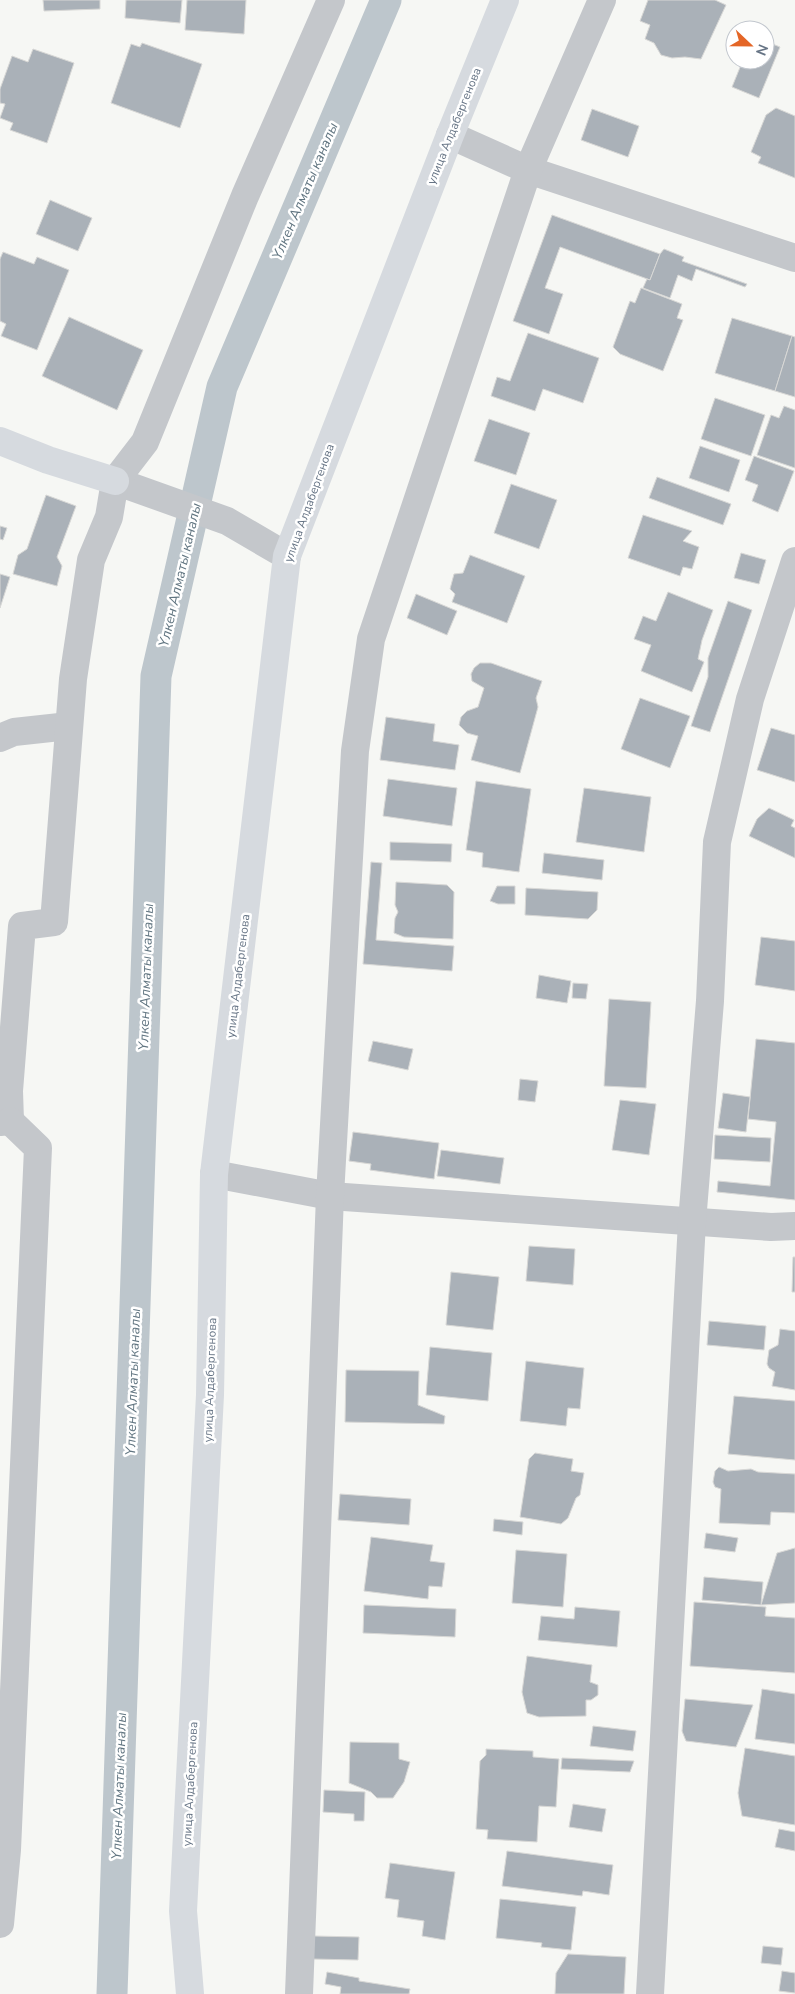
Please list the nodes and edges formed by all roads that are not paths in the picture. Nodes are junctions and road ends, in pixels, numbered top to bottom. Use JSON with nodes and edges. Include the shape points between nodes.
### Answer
{"nodes":[{"id":1,"x":331,"y":0,"type":"edge"},
{"id":2,"x":505,"y":0,"type":"edge"},
{"id":3,"x":602,"y":0,"type":"edge"},
{"id":4,"x":450,"y":135,"type":"junction"},
{"id":5,"x":528,"y":170,"type":"junction"},
{"id":6,"x":795,"y":258,"type":"edge"},
{"id":7,"x":0,"y":441,"type":"edge"},
{"id":8,"x":115,"y":481,"type":"junction"},
{"id":9,"x":287,"y":556,"type":"junction"},
{"id":10,"x":795,"y":562,"type":"edge"},
{"id":11,"x":69,"y":726,"type":"junction"},
{"id":12,"x":0,"y":738,"type":"edge"},
{"id":13,"x":5,"y":1122,"type":"edge"},
{"id":14,"x":214,"y":1174,"type":"junction"},
{"id":15,"x":330,"y":1196,"type":"junction"},
{"id":16,"x":692,"y":1222,"type":"junction"},
{"id":17,"x":795,"y":1226,"type":"edge"},
{"id":18,"x":0,"y":1924,"type":"edge"},
{"id":19,"x":190,"y":1994,"type":"edge"},
{"id":20,"x":299,"y":1994,"type":"edge"},
{"id":21,"x":650,"y":1994,"type":"edge"}],
"edges":[{"from":1,"to":8,"type":"street","via":[[245,196],[145,442]]},
{"from":2,"to":4,"type":"main road","name":"улица Алдабергенова"},
{"from":3,"to":5,"type":"street"},
{"from":4,"to":5,"type":"street"},
{"from":4,"to":9,"type":"main road","name":"улица Алдабергенова"},
{"from":5,"to":6,"type":"street"},
{"from":5,"to":15,"type":"street","via":[[371,639],[355,750]]},
{"from":7,"to":8,"type":"main road"},
{"from":8,"to":9,"type":"street","via":[[227,521]]},
{"from":8,"to":11,"type":"street","via":[[109,517],[91,560]]},
{"from":9,"to":14,"type":"main road","name":"улица Алдабергенова"},
{"from":10,"to":16,"type":"street","via":[[750,700],[716,842],[710,1001]]},
{"from":11,"to":12,"type":"street","via":[[14,732]]},
{"from":11,"to":13,"type":"street","via":[[54,922],[22,926]]},
{"from":13,"to":18,"type":"street","via":[[38,1148],[7,1840]]},
{"from":14,"to":15,"type":"street"},
{"from":14,"to":19,"type":"main road","name":"улица Алдабергенова","via":[[210,1395],[183,1911]]},
{"from":15,"to":16,"type":"street"},
{"from":15,"to":20,"type":"street"},
{"from":16,"to":17,"type":"street"},
{"from":16,"to":21,"type":"street"}]}
